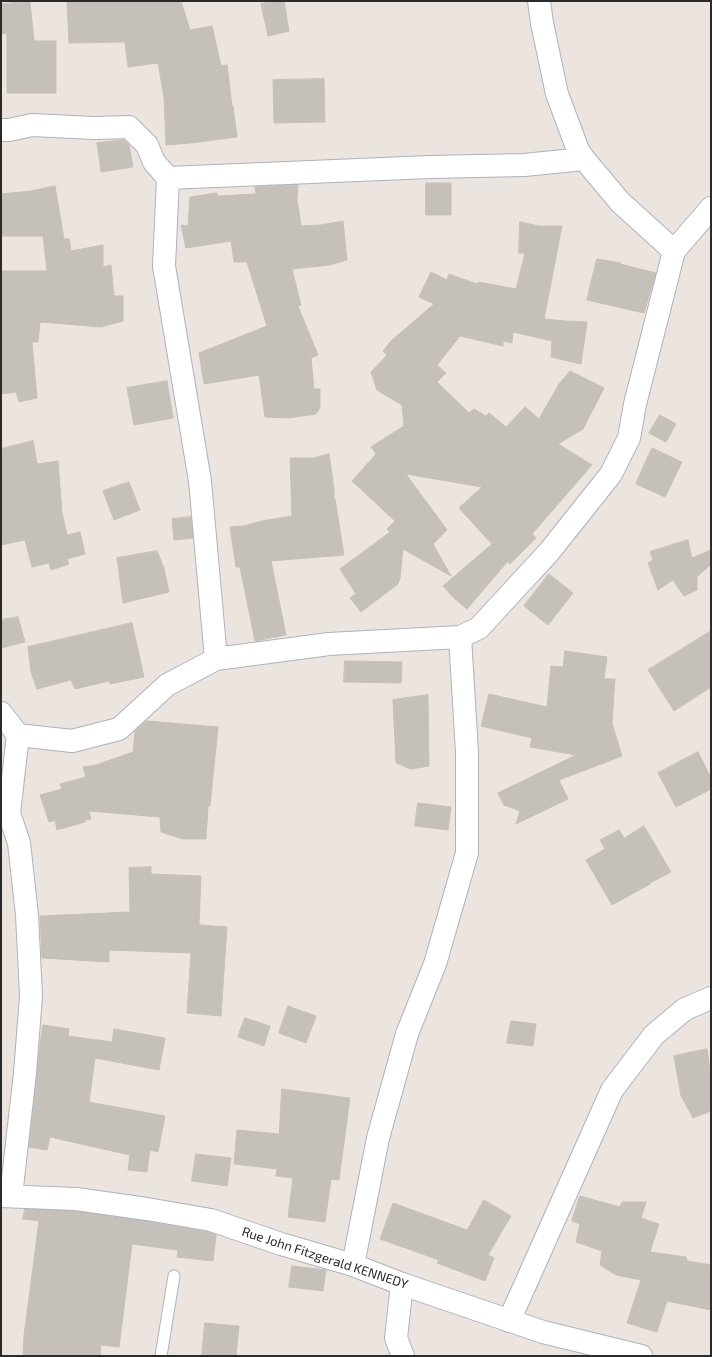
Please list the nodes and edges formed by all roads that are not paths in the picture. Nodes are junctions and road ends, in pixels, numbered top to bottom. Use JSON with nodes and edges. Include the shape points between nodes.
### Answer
{"nodes":[{"id":1,"x":539,"y":1,"type":"edge"},
{"id":2,"x":1,"y":130,"type":"edge"},
{"id":3,"x":584,"y":159,"type":"junction"},
{"id":4,"x":168,"y":178,"type":"junction"},
{"id":5,"x":711,"y":208,"type":"edge"},
{"id":6,"x":674,"y":251,"type":"junction"},
{"id":7,"x":460,"y":637,"type":"junction"},
{"id":8,"x":216,"y":659,"type":"junction"},
{"id":9,"x":1,"y":713,"type":"edge"},
{"id":10,"x":18,"y":735,"type":"junction"},
{"id":11,"x":711,"y":998,"type":"edge"},
{"id":12,"x":6,"y":1196,"type":"edge"},
{"id":13,"x":353,"y":1265,"type":"junction"},
{"id":14,"x":174,"y":1276,"type":"dead end"},
{"id":15,"x":402,"y":1284,"type":"junction"},
{"id":16,"x":509,"y":1321,"type":"junction"},
{"id":17,"x":582,"y":1349,"type":"edge"},
{"id":18,"x":161,"y":1356,"type":"edge"},
{"id":19,"x":403,"y":1356,"type":"edge"},
{"id":20,"x":641,"y":1356,"type":"edge"}],
"edges":[{"from":1,"to":3,"type":"street","via":[[557,94],[578,150]]},
{"from":2,"to":4,"type":"street","via":[[32,125],[129,127],[147,145],[154,162]]},
{"from":3,"to":4,"type":"street","via":[[524,165],[430,166]]},
{"from":3,"to":6,"type":"street","via":[[620,202]]},
{"from":4,"to":8,"type":"street","via":[[164,266],[200,481]]},
{"from":5,"to":6,"type":"street"},
{"from":6,"to":7,"type":"street","via":[[635,404],[629,438],[611,474],[548,552],[479,628]]},
{"from":7,"to":8,"type":"street","via":[[329,644]]},
{"from":7,"to":13,"type":"street","via":[[467,752],[467,853],[435,964],[407,1034],[378,1138]]},
{"from":8,"to":10,"type":"street","via":[[167,685],[119,729],[72,741]]},
{"from":9,"to":10,"type":"street"},
{"from":10,"to":12,"type":"street","via":[[9,813],[19,842],[27,915],[31,996],[25,1073]]},
{"from":11,"to":16,"type":"street","via":[[685,1009],[654,1035],[612,1090]]},
{"from":12,"to":13,"type":"street","name":"Rue John Fitzgerald KENNEDY","via":[[76,1200],[211,1220]]},
{"from":13,"to":15,"type":"street","name":"Rue John Fitzgerald KENNEDY"},
{"from":14,"to":18,"type":"lane"},
{"from":15,"to":16,"type":"street","name":"Rue John Fitzgerald KENNEDY"},
{"from":15,"to":19,"type":"street","via":[[396,1338]]},
{"from":16,"to":17,"type":"street","name":"Rue John Fitzgerald KENNEDY","via":[[544,1332]]},
{"from":17,"to":20,"type":"street","name":"Rue John Fitzgerald KENNEDY"}]}
